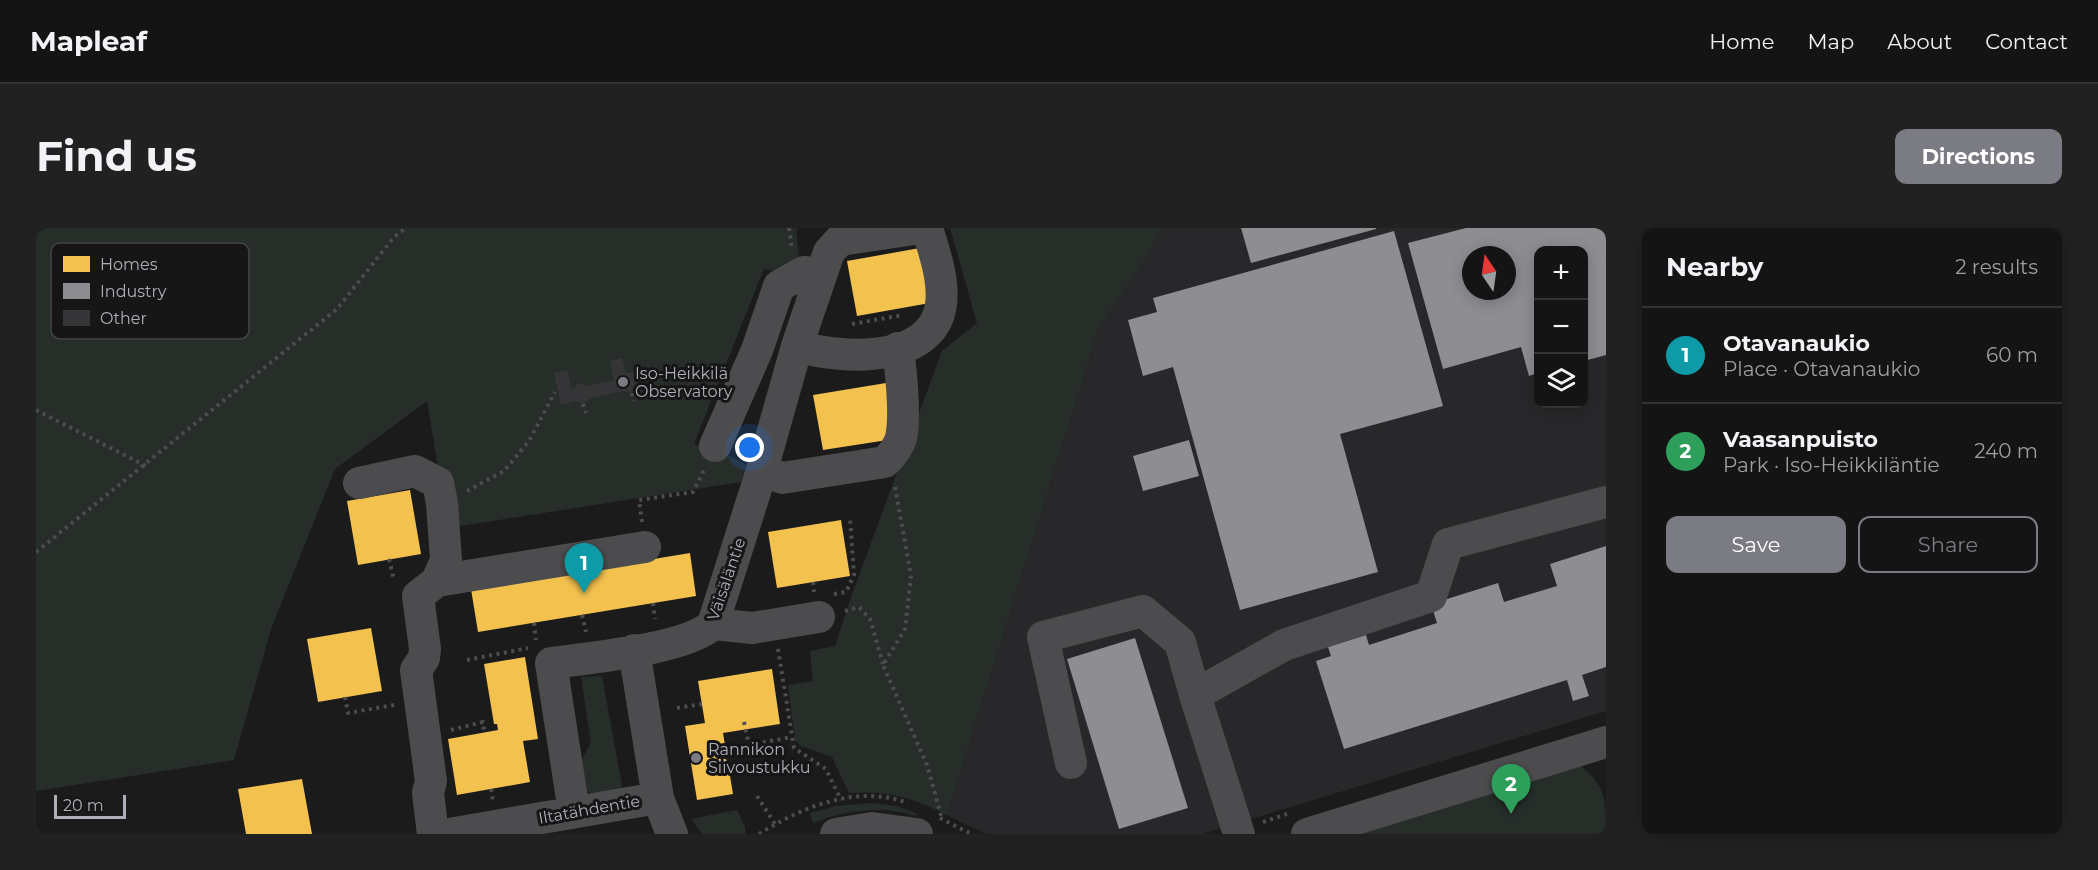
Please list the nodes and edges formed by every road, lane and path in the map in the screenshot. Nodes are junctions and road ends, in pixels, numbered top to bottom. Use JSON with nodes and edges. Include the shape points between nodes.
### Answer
{"nodes":[{"id":1,"x":406,"y":228,"type":"edge"},
{"id":2,"x":921,"y":228,"type":"edge"},
{"id":3,"x":927,"y":228,"type":"edge"},
{"id":4,"x":820,"y":274,"type":"junction"},
{"id":5,"x":892,"y":310,"type":"dead end"},
{"id":6,"x":893,"y":317,"type":"dead end"},
{"id":7,"x":883,"y":319,"type":"dead end"},
{"id":8,"x":852,"y":324,"type":"dead end"},
{"id":9,"x":797,"y":346,"type":"junction"},
{"id":10,"x":898,"y":348,"type":"junction"},
{"id":11,"x":555,"y":392,"type":"dead end"},
{"id":12,"x":632,"y":393,"type":"dead end"},
{"id":13,"x":634,"y":401,"type":"dead end"},
{"id":14,"x":584,"y":404,"type":"dead end"},
{"id":15,"x":36,"y":410,"type":"edge"},
{"id":16,"x":586,"y":413,"type":"dead end"},
{"id":17,"x":716,"y":446,"type":"joint"},
{"id":18,"x":895,"y":452,"type":"junction"},
{"id":19,"x":146,"y":466,"type":"junction"},
{"id":20,"x":762,"y":470,"type":"junction"},
{"id":21,"x":359,"y":483,"type":"dead end"},
{"id":22,"x":1606,"y":502,"type":"edge"},
{"id":23,"x":442,"y":503,"type":"junction"},
{"id":24,"x":850,"y":518,"type":"dead end"},
{"id":25,"x":645,"y":547,"type":"joint"},
{"id":26,"x":36,"y":552,"type":"edge"},
{"id":27,"x":389,"y":559,"type":"dead end"},
{"id":28,"x":851,"y":582,"type":"dead end"},
{"id":29,"x":417,"y":586,"type":"junction"},
{"id":30,"x":652,"y":603,"type":"dead end"},
{"id":31,"x":582,"y":615,"type":"dead end"},
{"id":32,"x":819,"y":617,"type":"joint"},
{"id":33,"x":534,"y":623,"type":"dead end"},
{"id":34,"x":713,"y":624,"type":"junction"},
{"id":35,"x":775,"y":624,"type":"junction"},
{"id":36,"x":656,"y":626,"type":"dead end"},
{"id":37,"x":586,"y":636,"type":"dead end"},
{"id":38,"x":537,"y":647,"type":"dead end"},
{"id":39,"x":634,"y":650,"type":"junction"},
{"id":40,"x":466,"y":660,"type":"dead end"},
{"id":41,"x":530,"y":660,"type":"dead end"},
{"id":42,"x":883,"y":664,"type":"junction"},
{"id":43,"x":1195,"y":695,"type":"junction"},
{"id":44,"x":345,"y":698,"type":"dead end"},
{"id":45,"x":400,"y":704,"type":"dead end"},
{"id":46,"x":702,"y":704,"type":"dead end"},
{"id":47,"x":677,"y":708,"type":"dead end"},
{"id":48,"x":483,"y":722,"type":"dead end"},
{"id":49,"x":744,"y":722,"type":"dead end"},
{"id":50,"x":484,"y":732,"type":"dead end"},
{"id":51,"x":792,"y":738,"type":"junction"},
{"id":52,"x":1606,"y":742,"type":"edge"},
{"id":53,"x":1071,"y":763,"type":"dead end"},
{"id":54,"x":757,"y":796,"type":"dead end"},
{"id":55,"x":658,"y":798,"type":"junction"},
{"id":56,"x":841,"y":800,"type":"dead end"},
{"id":57,"x":574,"y":812,"type":"junction"},
{"id":58,"x":775,"y":824,"type":"dead end"},
{"id":59,"x":929,"y":826,"type":"edge"},
{"id":60,"x":433,"y":834,"type":"edge"},
{"id":61,"x":449,"y":834,"type":"edge"},
{"id":62,"x":672,"y":834,"type":"edge"},
{"id":63,"x":836,"y":834,"type":"edge"},
{"id":64,"x":1239,"y":834,"type":"edge"},
{"id":65,"x":1307,"y":834,"type":"edge"}],
"edges":[{"from":1,"to":19,"type":"path","via":[[394,237],[337,309]]},
{"from":2,"to":4,"type":"street","name":"Väisäläntie","via":[[840,240],[829,252]]},
{"from":3,"to":10,"type":"street","via":[[941,286],[937,319],[922,338]]},
{"from":4,"to":9,"type":"street","name":"Väisäläntie"},
{"from":4,"to":17,"type":"street","via":[[804,272],[779,286]]},
{"from":5,"to":6,"type":"path"},
{"from":7,"to":8,"type":"path"},
{"from":9,"to":10,"type":"street","via":[[819,353],[859,356]]},
{"from":9,"to":20,"type":"street","name":"Väisäläntie"},
{"from":10,"to":18,"type":"street","via":[[902,375],[901,438]]},
{"from":11,"to":23,"type":"path","via":[[530,441],[504,471]]},
{"from":12,"to":13,"type":"path"},
{"from":14,"to":16,"type":"path"},
{"from":15,"to":19,"type":"path"},
{"from":17,"to":25,"type":"path","via":[[693,492],[639,500]]},
{"from":18,"to":20,"type":"street","via":[[885,462],[782,478]]},
{"from":18,"to":42,"type":"path","via":[[895,487],[911,576],[905,629]]},
{"from":19,"to":26,"type":"path"},
{"from":20,"to":34,"type":"street","name":"Väisäläntie"},
{"from":21,"to":23,"type":"street","via":[[415,471],[438,483]]},
{"from":22,"to":43,"type":"street","via":[[1448,544],[1431,596],[1284,645]]},
{"from":23,"to":29,"type":"street","via":[[446,560]]},
{"from":24,"to":28,"type":"path","via":[[854,575]]},
{"from":25,"to":29,"type":"street"},
{"from":27,"to":29,"type":"path"},
{"from":29,"to":60,"type":"street","via":[[425,649],[416,670],[431,781],[428,793]]},
{"from":30,"to":36,"type":"path"},
{"from":31,"to":37,"type":"path"},
{"from":32,"to":35,"type":"street"},
{"from":32,"to":42,"type":"path","via":[[859,608],[870,619]]},
{"from":33,"to":38,"type":"path"},
{"from":34,"to":35,"type":"street","via":[[752,628]]},
{"from":34,"to":39,"type":"street","name":"Väisäläntie","via":[[697,635]]},
{"from":35,"to":51,"type":"path"},
{"from":39,"to":55,"type":"street"},
{"from":39,"to":57,"type":"street","name":"Väisäläntie","via":[[551,663]]},
{"from":40,"to":41,"type":"path","via":[[528,648]]},
{"from":42,"to":59,"type":"path","via":[[927,765]]},
{"from":43,"to":53,"type":"street","via":[[1180,642],[1143,611],[1043,637]]},
{"from":43,"to":64,"type":"street"},
{"from":44,"to":45,"type":"path","via":[[348,713]]},
{"from":46,"to":47,"type":"path"},
{"from":48,"to":50,"type":"path"},
{"from":49,"to":51,"type":"path","via":[[749,745]]},
{"from":51,"to":56,"type":"path","via":[[794,748],[826,769]]},
{"from":52,"to":65,"type":"street"},
{"from":54,"to":58,"type":"path"},
{"from":55,"to":57,"type":"street","name":"Iltatähdentie"},
{"from":55,"to":62,"type":"street"},
{"from":57,"to":61,"type":"street","name":"Iltatähdentie"},
{"from":59,"to":63,"type":"street"}]}
